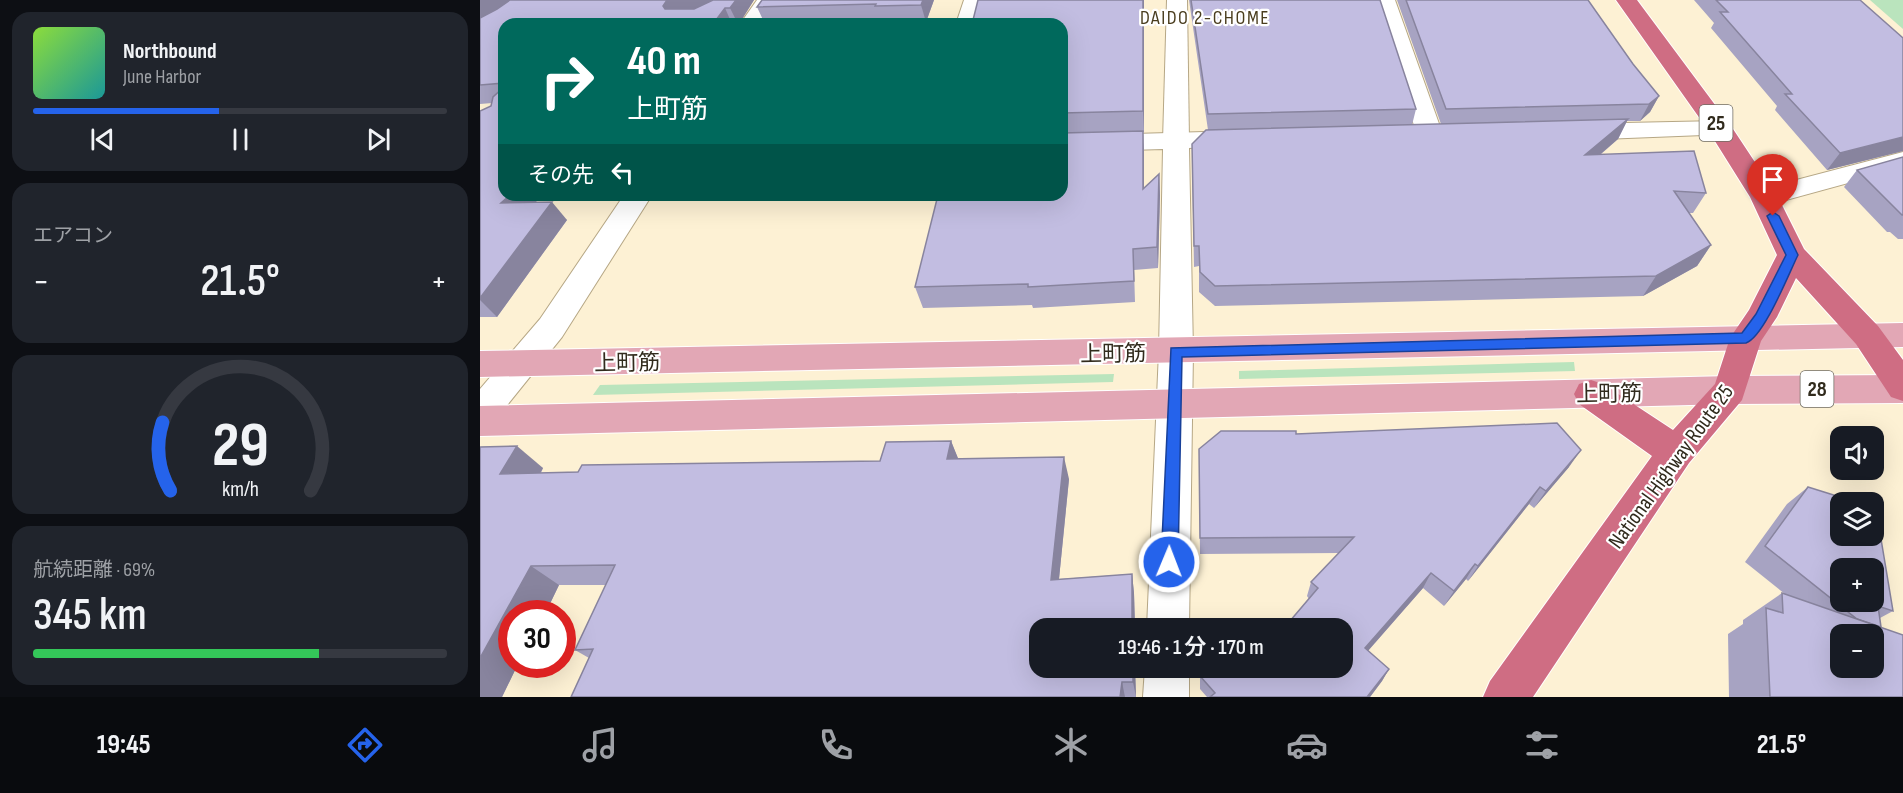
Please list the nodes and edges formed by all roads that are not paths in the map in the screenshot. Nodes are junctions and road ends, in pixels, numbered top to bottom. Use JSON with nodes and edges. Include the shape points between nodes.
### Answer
{"nodes":[{"id":1,"x":767,"y":0,"type":"edge"},
{"id":2,"x":974,"y":0,"type":"edge"},
{"id":3,"x":1177,"y":0,"type":"edge"},
{"id":4,"x":1385,"y":0,"type":"edge"},
{"id":5,"x":1626,"y":0,"type":"edge"},
{"id":6,"x":755,"y":18,"type":"edge"},
{"id":7,"x":969,"y":18,"type":"edge"},
{"id":8,"x":1719,"y":129,"type":"junction"},
{"id":9,"x":1549,"y":133,"type":"edge"},
{"id":10,"x":1431,"y":135,"type":"edge"},
{"id":11,"x":1269,"y":139,"type":"edge"},
{"id":12,"x":1176,"y":141,"type":"junction"},
{"id":13,"x":1068,"y":144,"type":"edge"},
{"id":14,"x":1903,"y":160,"type":"edge"},
{"id":15,"x":1764,"y":197,"type":"junction"},
{"id":16,"x":634,"y":201,"type":"edge"},
{"id":17,"x":1792,"y":255,"type":"junction"},
{"id":18,"x":1868,"y":335,"type":"junction"},
{"id":19,"x":1903,"y":335,"type":"edge"},
{"id":20,"x":1746,"y":338,"type":"junction"},
{"id":21,"x":1176,"y":351,"type":"junction"},
{"id":22,"x":523,"y":363,"type":"junction"},
{"id":23,"x":480,"y":364,"type":"edge"},
{"id":24,"x":1903,"y":388,"type":"edge"},
{"id":25,"x":1730,"y":390,"type":"junction"},
{"id":26,"x":1591,"y":394,"type":"junction"},
{"id":27,"x":1174,"y":403,"type":"junction"},
{"id":28,"x":480,"y":414,"type":"edge"},
{"id":29,"x":480,"y":421,"type":"edge"},
{"id":30,"x":1676,"y":452,"type":"junction"},
{"id":31,"x":1168,"y":618,"type":"edge"},
{"id":32,"x":1167,"y":678,"type":"edge"},
{"id":33,"x":1166,"y":697,"type":"edge"},
{"id":34,"x":1506,"y":697,"type":"edge"}],
"edges":[{"from":1,"to":6,"type":"street"},
{"from":2,"to":7,"type":"street"},
{"from":3,"to":12,"type":"street"},
{"from":4,"to":10,"type":"street"},
{"from":5,"to":8,"type":"highway","number":"25"},
{"from":8,"to":9,"type":"street"},
{"from":8,"to":15,"type":"highway","number":"25"},
{"from":11,"to":12,"type":"street"},
{"from":12,"to":13,"type":"street"},
{"from":12,"to":21,"type":"street"},
{"from":14,"to":15,"type":"street"},
{"from":15,"to":17,"type":"highway","number":"25"},
{"from":16,"to":22,"type":"street"},
{"from":17,"to":18,"type":"highway","number":"25"},
{"from":17,"to":20,"type":"highway","name":"National Highway Route 25"},
{"from":18,"to":19,"type":"main road","name":"上町筋"},
{"from":18,"to":20,"type":"main road","name":"上町筋"},
{"from":18,"to":24,"type":"highway","number":"25"},
{"from":20,"to":21,"type":"main road","name":"上町筋"},
{"from":20,"to":25,"type":"highway","name":"National Highway Route 25"},
{"from":21,"to":22,"type":"main road","name":"上町筋"},
{"from":21,"to":27,"type":"street"},
{"from":22,"to":23,"type":"main road","name":"上町筋"},
{"from":22,"to":28,"type":"street"},
{"from":24,"to":25,"type":"main road","number":"28"},
{"from":25,"to":26,"type":"main road","name":"上町筋"},
{"from":25,"to":30,"type":"highway","name":"National Highway Route 25"},
{"from":26,"to":27,"type":"main road","name":"上町筋"},
{"from":26,"to":30,"type":"highway"},
{"from":27,"to":29,"type":"main road","name":"上町筋"},
{"from":27,"to":31,"type":"street"},
{"from":30,"to":34,"type":"highway","name":"National Highway Route 25"},
{"from":32,"to":33,"type":"street"}]}
